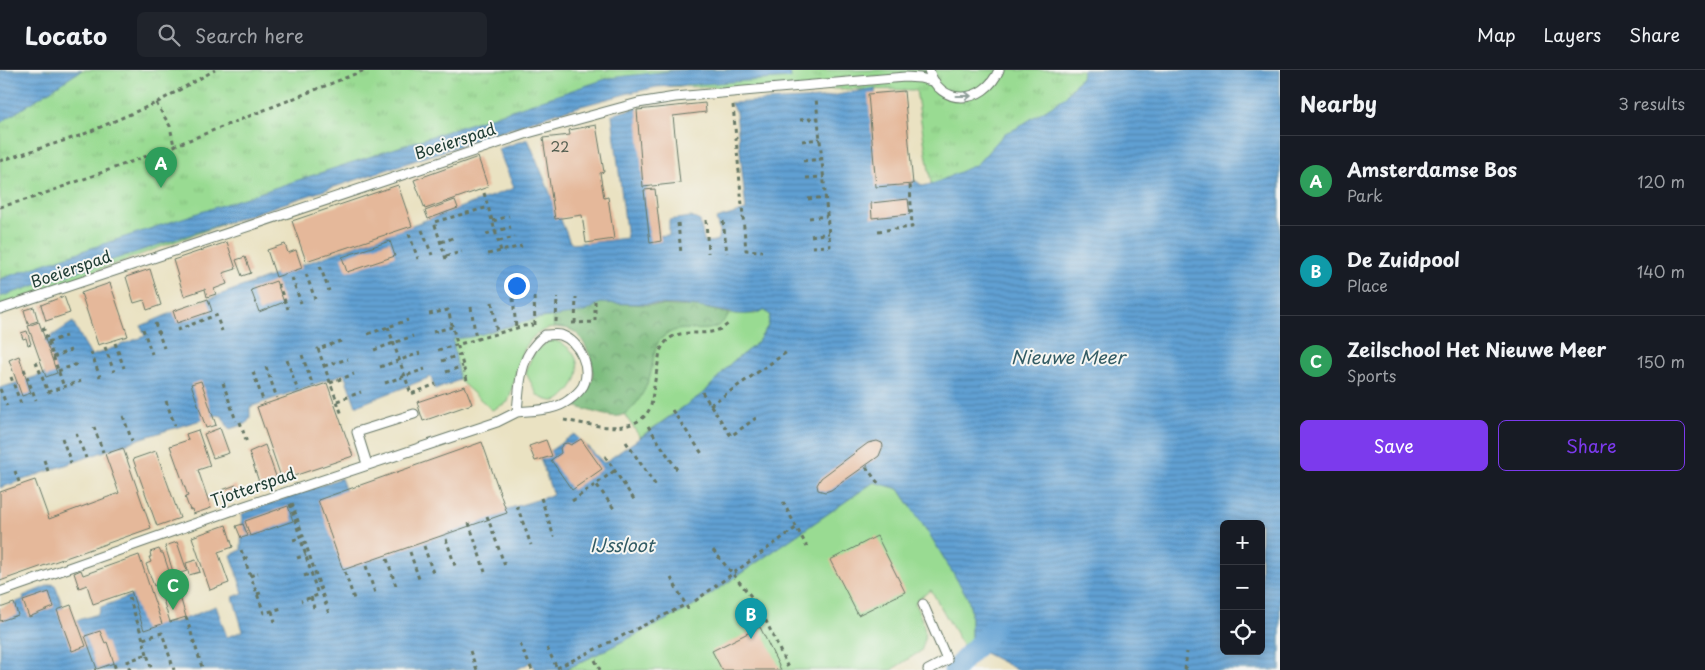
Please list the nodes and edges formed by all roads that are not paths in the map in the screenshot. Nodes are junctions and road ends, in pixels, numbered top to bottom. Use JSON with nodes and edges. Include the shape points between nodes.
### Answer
{"nodes":[{"id":1,"x":929,"y":70,"type":"edge"},
{"id":2,"x":999,"y":70,"type":"edge"},
{"id":3,"x":935,"y":82,"type":"junction"},
{"id":4,"x":0,"y":309,"type":"edge"},
{"id":5,"x":517,"y":412,"type":"junction"},
{"id":6,"x":414,"y":414,"type":"dead end"},
{"id":7,"x":367,"y":464,"type":"junction"},
{"id":8,"x":0,"y":592,"type":"edge"},
{"id":9,"x":923,"y":604,"type":"dead end"},
{"id":10,"x":928,"y":670,"type":"edge"}],
"edges":[{"from":1,"to":3,"type":"lane"},
{"from":3,"to":2,"type":"lane","one_way":true,"via":[[946,92],[968,97],[988,88]]},
{"from":3,"to":4,"type":"lane","name":"Boeierspad","via":[[905,77],[638,103],[528,133]]},
{"from":5,"to":5,"type":"lane","via":[[553,408],[569,401],[582,387],[587,370],[573,341],[559,334],[546,336],[536,343],[527,355],[520,375]]},
{"from":5,"to":7,"type":"lane","name":"Tjotterspad","via":[[497,422]]},
{"from":6,"to":7,"type":"lane","via":[[357,432]]},
{"from":7,"to":8,"type":"lane","name":"Tjotterspad"},
{"from":9,"to":10,"type":"lane","via":[[947,660]]}]}
